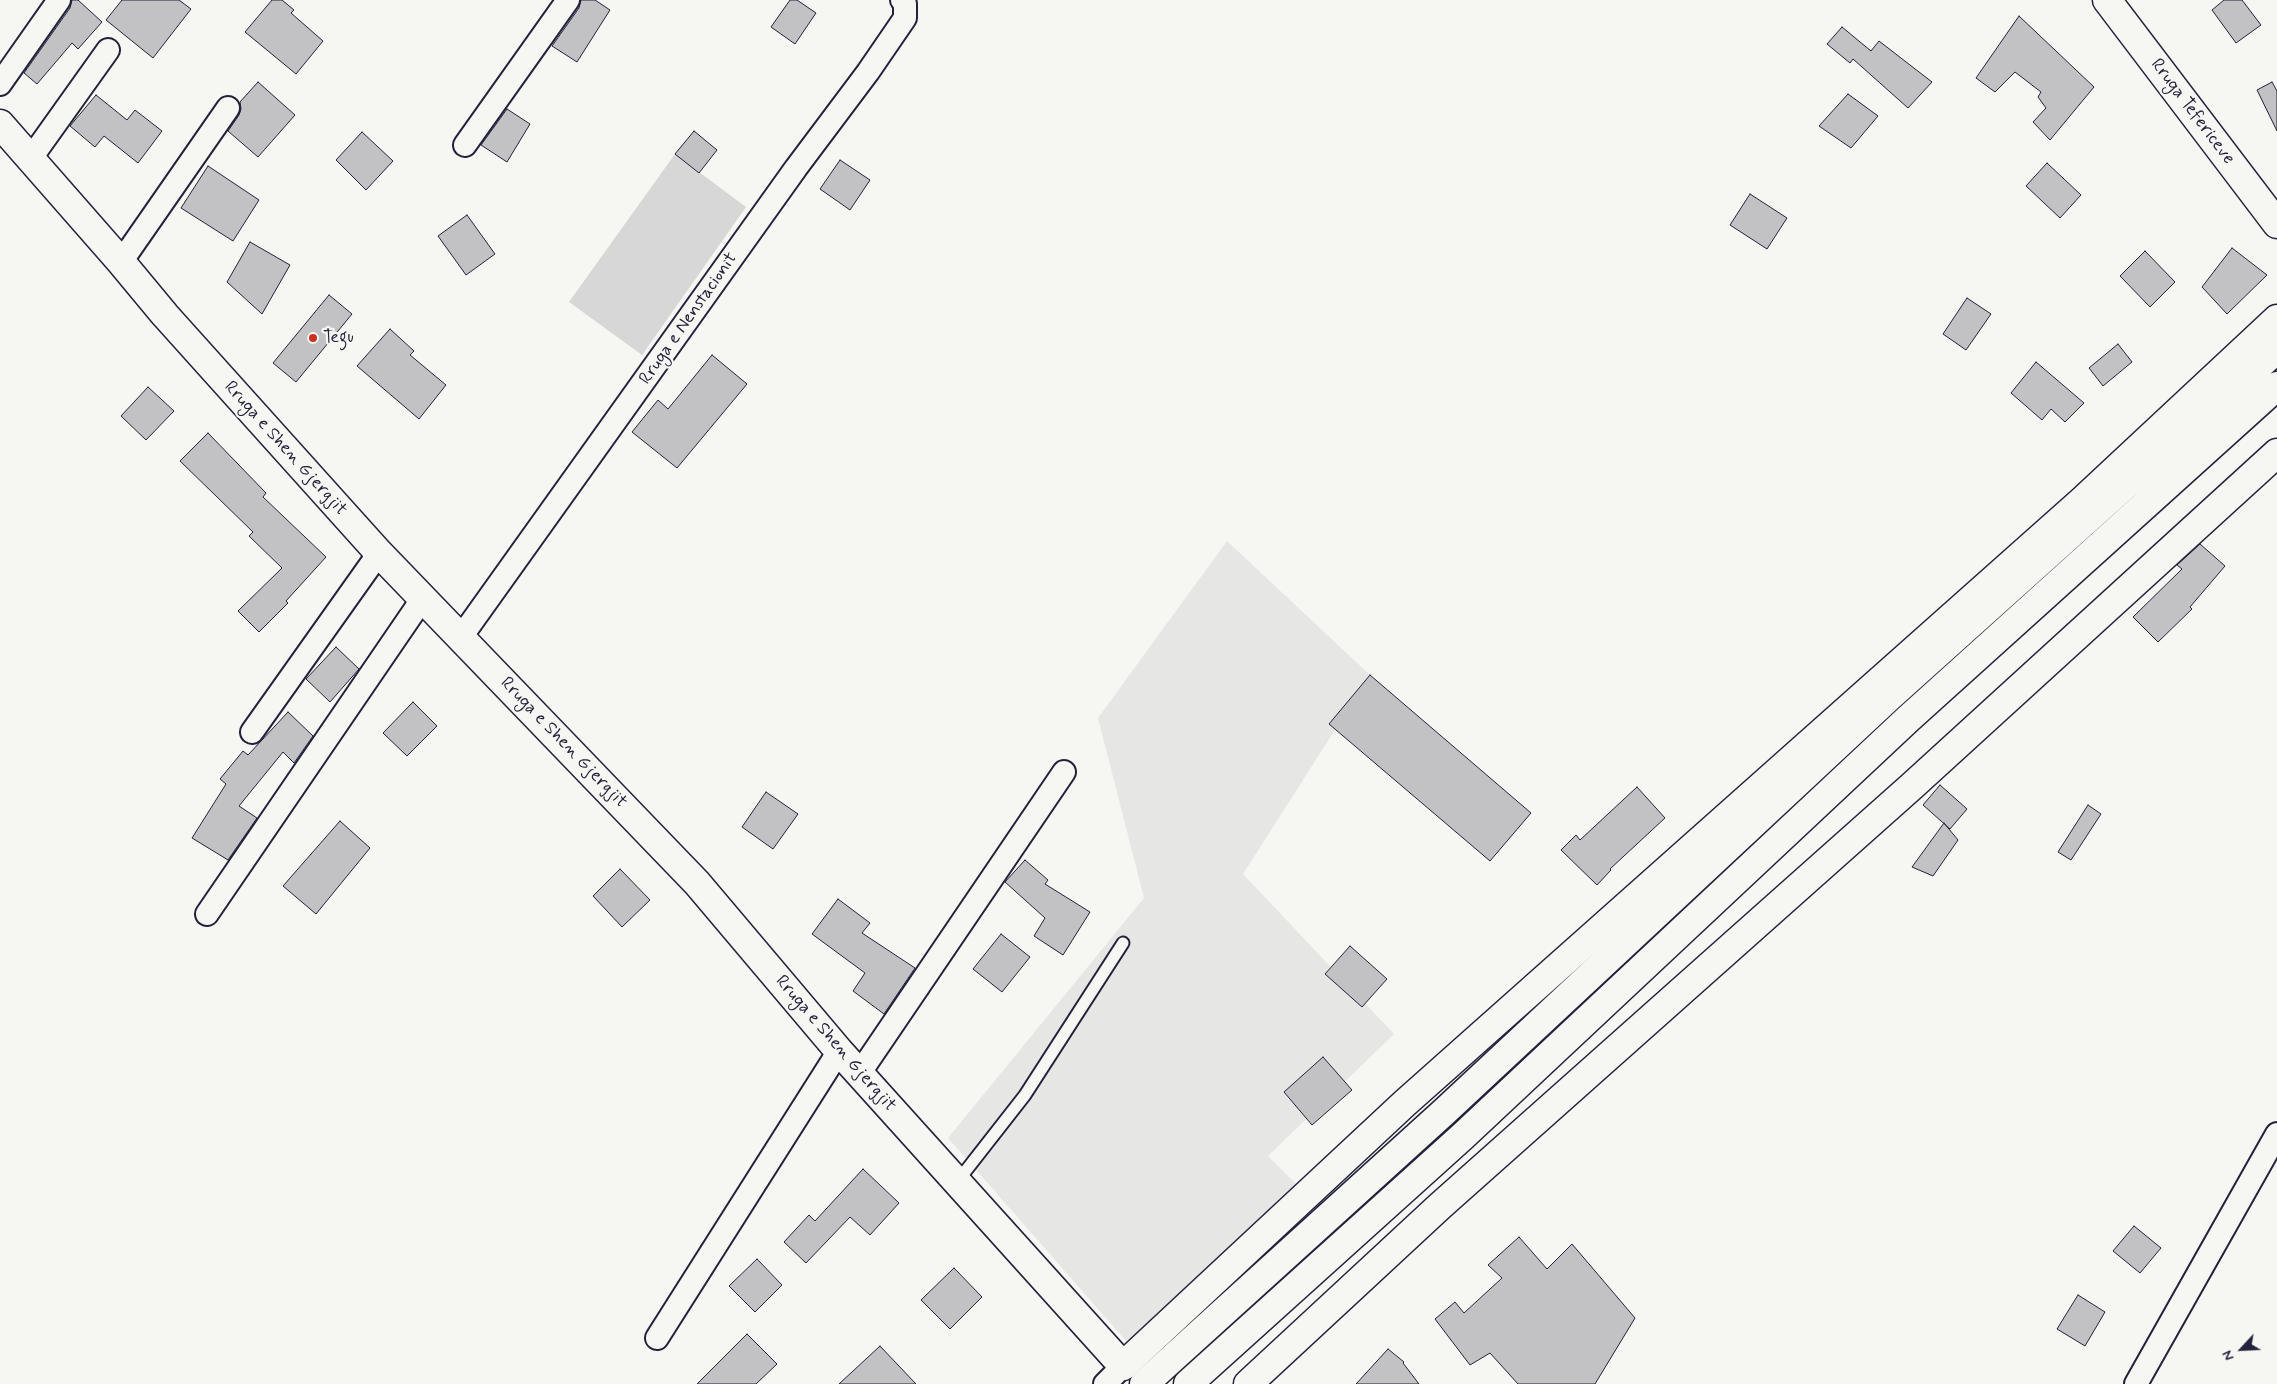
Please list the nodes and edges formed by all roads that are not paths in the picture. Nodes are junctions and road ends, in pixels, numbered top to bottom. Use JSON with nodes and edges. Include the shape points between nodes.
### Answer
{"nodes":[{"id":1,"x":59,"y":0,"type":"edge"},
{"id":2,"x":568,"y":0,"type":"edge"},
{"id":3,"x":902,"y":0,"type":"edge"},
{"id":4,"x":2107,"y":0,"type":"edge"},
{"id":5,"x":108,"y":50,"type":"dead end"},
{"id":6,"x":0,"y":84,"type":"edge"},
{"id":7,"x":228,"y":108,"type":"dead end"},
{"id":8,"x":0,"y":124,"type":"edge"},
{"id":9,"x":465,"y":145,"type":"dead end"},
{"id":10,"x":31,"y":158,"type":"junction"},
{"id":11,"x":2277,"y":224,"type":"edge"},
{"id":12,"x":121,"y":262,"type":"junction"},
{"id":13,"x":2277,"y":319,"type":"edge"},
{"id":14,"x":2277,"y":349,"type":"edge"},
{"id":15,"x":2277,"y":386,"type":"edge"},
{"id":16,"x":2188,"y":428,"type":"junction"},
{"id":17,"x":2277,"y":453,"type":"edge"},
{"id":18,"x":2079,"y":504,"type":"junction"},
{"id":19,"x":379,"y":553,"type":"junction"},
{"id":20,"x":423,"y":598,"type":"junction"},
{"id":21,"x":461,"y":636,"type":"junction"},
{"id":22,"x":252,"y":732,"type":"dead end"},
{"id":23,"x":1064,"y":772,"type":"dead end"},
{"id":24,"x":207,"y":914,"type":"dead end"},
{"id":25,"x":1122,"y":943,"type":"dead end"},
{"id":26,"x":839,"y":1051,"type":"junction"},
{"id":27,"x":859,"y":1074,"type":"junction"},
{"id":28,"x":2277,"y":1134,"type":"edge"},
{"id":29,"x":957,"y":1182,"type":"junction"},
{"id":30,"x":657,"y":1338,"type":"dead end"},
{"id":31,"x":1114,"y":1375,"type":"edge"},
{"id":32,"x":1144,"y":1384,"type":"edge"},
{"id":33,"x":1188,"y":1384,"type":"edge"},
{"id":34,"x":1248,"y":1384,"type":"edge"},
{"id":35,"x":2136,"y":1384,"type":"edge"}],
"edges":[{"from":1,"to":6,"type":"street"},
{"from":2,"to":9,"type":"street"},
{"from":3,"to":21,"type":"street","name":"Rruga e Nenstacionit","via":[[905,18]]},
{"from":4,"to":11,"type":"main road","name":"Rruga Tefericeve"},
{"from":5,"to":10,"type":"street"},
{"from":7,"to":12,"type":"street"},
{"from":8,"to":10,"type":"main road","name":"Rruga e Shen Gjergjit"},
{"from":10,"to":12,"type":"main road","name":"Rruga e Shen Gjergjit"},
{"from":12,"to":19,"type":"main road","name":"Rruga e Shen Gjergjit"},
{"from":13,"to":18,"type":"main road"},
{"from":14,"to":16,"type":"main road"},
{"from":15,"to":33,"type":"main road","via":[[1908,719],[1463,1136]]},
{"from":16,"to":18,"type":"main road","via":[[2165,436],[2092,502]]},
{"from":16,"to":32,"type":"main road","via":[[1881,704],[1444,1112]]},
{"from":17,"to":34,"type":"main road","via":[[1912,786],[1440,1206]]},
{"from":18,"to":31,"type":"main road","via":[[1405,1103]]},
{"from":19,"to":20,"type":"main road","name":"Rruga e Shen Gjergjit"},
{"from":19,"to":22,"type":"street"},
{"from":20,"to":21,"type":"main road","name":"Rruga e Shen Gjergjit"},
{"from":20,"to":24,"type":"street"},
{"from":21,"to":26,"type":"main road","name":"Rruga e Shen Gjergjit","via":[[697,883]]},
{"from":23,"to":27,"type":"street"},
{"from":25,"to":29,"type":"lane","via":[[1025,1095]]},
{"from":26,"to":27,"type":"main road","name":"Rruga e Shen Gjergjit"},
{"from":26,"to":30,"type":"street"},
{"from":27,"to":29,"type":"main road","name":"Rruga e Shen Gjergjit"},
{"from":28,"to":35,"type":"street"},
{"from":29,"to":31,"type":"main road","name":"Rruga e Shen Gjergjit"}]}
